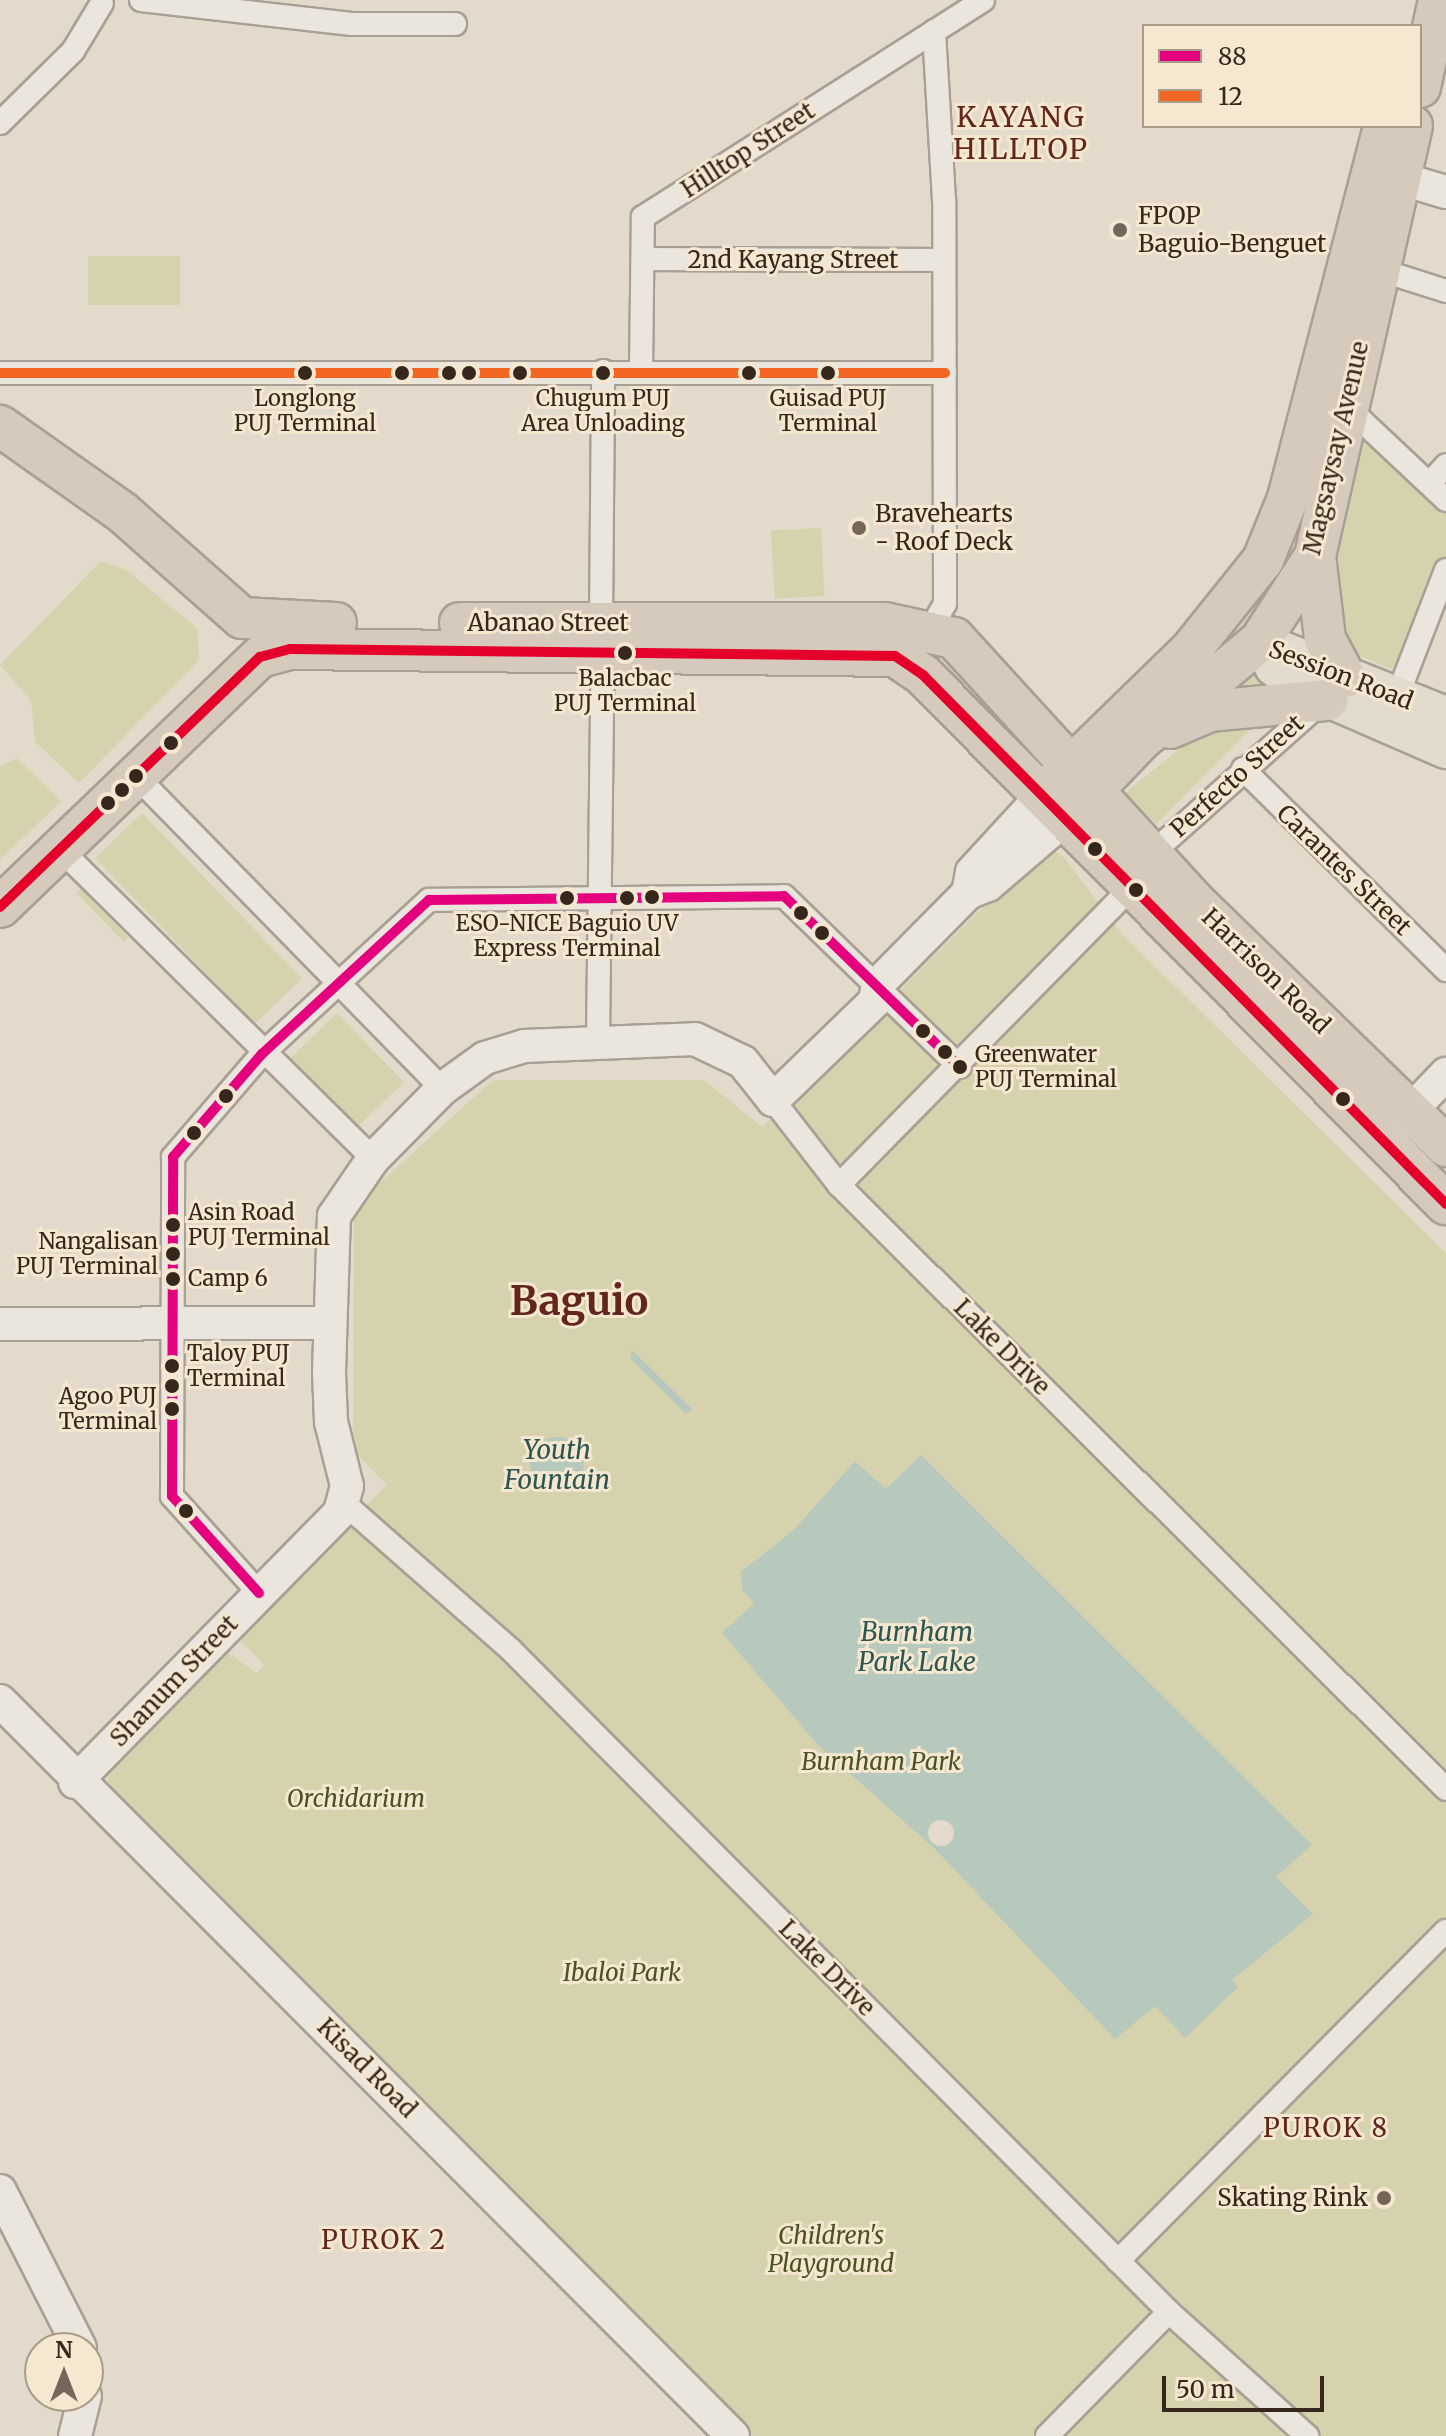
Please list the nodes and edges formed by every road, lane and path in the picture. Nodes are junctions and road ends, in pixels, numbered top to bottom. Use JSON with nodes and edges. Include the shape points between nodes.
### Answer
{"nodes":[{"id":1,"x":141,"y":0,"type":"edge"},
{"id":2,"x":983,"y":0,"type":"edge"},
{"id":3,"x":108,"y":1,"type":"edge"},
{"id":4,"x":1429,"y":19,"type":"edge"},
{"id":5,"x":455,"y":24,"type":"dead end"},
{"id":6,"x":934,"y":31,"type":"junction"},
{"id":7,"x":1422,"y":72,"type":"edge"},
{"id":8,"x":3,"y":117,"type":"edge"},
{"id":9,"x":1383,"y":128,"type":"edge"},
{"id":10,"x":1412,"y":128,"type":"edge"},
{"id":11,"x":1402,"y":179,"type":"junction"},
{"id":12,"x":1446,"y":192,"type":"edge"},
{"id":13,"x":643,"y":259,"type":"junction"},
{"id":14,"x":943,"y":260,"type":"junction"},
{"id":15,"x":1377,"y":269,"type":"junction"},
{"id":16,"x":1446,"y":291,"type":"edge"},
{"id":17,"x":603,"y":371,"type":"junction"},
{"id":18,"x":641,"y":372,"type":"junction"},
{"id":19,"x":0,"y":373,"type":"edge"},
{"id":20,"x":945,"y":373,"type":"junction"},
{"id":21,"x":1345,"y":404,"type":"junction"},
{"id":22,"x":0,"y":426,"type":"edge"},
{"id":23,"x":1446,"y":465,"type":"edge"},
{"id":24,"x":1438,"y":491,"type":"edge"},
{"id":25,"x":1288,"y":498,"type":"junction"},
{"id":26,"x":1315,"y":556,"type":"junction"},
{"id":27,"x":1446,"y":570,"type":"edge"},
{"id":28,"x":242,"y":618,"type":"junction"},
{"id":29,"x":931,"y":628,"type":"junction"},
{"id":30,"x":431,"y":636,"type":"junction"},
{"id":31,"x":602,"y":637,"type":"junction"},
{"id":32,"x":1260,"y":641,"type":"junction"},
{"id":33,"x":1190,"y":651,"type":"junction"},
{"id":34,"x":225,"y":686,"type":"junction"},
{"id":35,"x":1336,"y":688,"type":"junction"},
{"id":36,"x":1397,"y":697,"type":"junction"},
{"id":37,"x":1446,"y":715,"type":"edge"},
{"id":38,"x":1141,"y":740,"type":"junction"},
{"id":39,"x":1446,"y":750,"type":"edge"},
{"id":40,"x":1243,"y":769,"type":"junction"},
{"id":41,"x":134,"y":774,"type":"junction"},
{"id":42,"x":1067,"y":794,"type":"junction"},
{"id":43,"x":61,"y":850,"type":"junction"},
{"id":44,"x":1141,"y":871,"type":"junction"},
{"id":45,"x":602,"y":896,"type":"junction"},
{"id":46,"x":0,"y":907,"type":"edge"},
{"id":47,"x":1446,"y":970,"type":"edge"},
{"id":48,"x":336,"y":983,"type":"junction"},
{"id":49,"x":878,"y":984,"type":"junction"},
{"id":50,"x":598,"y":1038,"type":"junction"},
{"id":51,"x":262,"y":1054,"type":"junction"},
{"id":52,"x":960,"y":1067,"type":"junction"},
{"id":53,"x":1446,"y":1074,"type":"edge"},
{"id":54,"x":442,"y":1089,"type":"junction"},
{"id":55,"x":766,"y":1093,"type":"junction"},
{"id":56,"x":1410,"y":1112,"type":"junction"},
{"id":57,"x":1382,"y":1141,"type":"junction"},
{"id":58,"x":1446,"y":1146,"type":"edge"},
{"id":59,"x":373,"y":1159,"type":"junction"},
{"id":60,"x":839,"y":1185,"type":"junction"},
{"id":61,"x":1446,"y":1204,"type":"edge"},
{"id":62,"x":328,"y":1323,"type":"junction"},
{"id":63,"x":0,"y":1324,"type":"edge"},
{"id":64,"x":172,"y":1324,"type":"junction"},
{"id":65,"x":345,"y":1504,"type":"junction"},
{"id":66,"x":259,"y":1593,"type":"junction"},
{"id":67,"x":0,"y":1701,"type":"edge"},
{"id":68,"x":75,"y":1782,"type":"junction"},
{"id":69,"x":1446,"y":1789,"type":"edge"},
{"id":70,"x":1446,"y":1931,"type":"edge"},
{"id":71,"x":0,"y":2191,"type":"edge"},
{"id":72,"x":1118,"y":2261,"type":"junction"},
{"id":73,"x":1169,"y":2312,"type":"junction"},
{"id":74,"x":72,"y":2332,"type":"edge"},
{"id":75,"x":81,"y":2412,"type":"edge"},
{"id":76,"x":75,"y":2436,"type":"edge"},
{"id":77,"x":733,"y":2436,"type":"edge"},
{"id":78,"x":1047,"y":2436,"type":"edge"},
{"id":79,"x":1307,"y":2436,"type":"edge"}],
"edges":[{"from":1,"to":5,"type":"street","via":[[352,24]]},
{"from":2,"to":6,"type":"street","name":"Hilltop Street"},
{"from":3,"to":8,"type":"street","via":[[73,51]]},
{"from":4,"to":7,"type":"highway"},
{"from":6,"to":13,"type":"street","name":"Hilltop Street","via":[[643,217]]},
{"from":6,"to":14,"type":"street"},
{"from":9,"to":25,"type":"highway","name":"Magsaysay Avenue"},
{"from":10,"to":11,"type":"highway","name":"Magsaysay Avenue"},
{"from":11,"to":12,"type":"street"},
{"from":11,"to":15,"type":"highway","name":"Magsaysay Avenue"},
{"from":13,"to":14,"type":"street","name":"2nd Kayang Street"},
{"from":13,"to":18,"type":"street","name":"Hilltop Street"},
{"from":14,"to":20,"type":"street"},
{"from":15,"to":16,"type":"street"},
{"from":15,"to":21,"type":"highway","name":"Magsaysay Avenue"},
{"from":17,"to":18,"type":"street"},
{"from":17,"to":19,"type":"street"},
{"from":17,"to":31,"type":"street"},
{"from":18,"to":20,"type":"street"},
{"from":20,"to":29,"type":"street","via":[[945,604]]},
{"from":21,"to":24,"type":"street"},
{"from":21,"to":26,"type":"highway","name":"Magsaysay Avenue"},
{"from":22,"to":28,"type":"highway","via":[[122,512]]},
{"from":23,"to":24,"type":"street"},
{"from":25,"to":32,"type":"highway"},
{"from":25,"to":33,"type":"highway","name":"Magsaysay Avenue","via":[[1263,560]]},
{"from":26,"to":32,"type":"highway","name":"Magsaysay Avenue"},
{"from":26,"to":35,"type":"highway","via":[[1315,598]]},
{"from":27,"to":36,"type":"street"},
{"from":28,"to":30,"type":"highway","name":"Abanao Street"},
{"from":28,"to":34,"type":"highway","via":[[242,648]]},
{"from":29,"to":31,"type":"highway","name":"Abanao Street"},
{"from":29,"to":42,"type":"highway","via":[[954,638]]},
{"from":30,"to":31,"type":"highway","name":"Abanao Street"},
{"from":30,"to":34,"type":"highway","name":"Abanao Street","via":[[290,649],[260,657]]},
{"from":31,"to":42,"type":"highway","name":"Abanao Street","via":[[895,656]]},
{"from":31,"to":45,"type":"street"},
{"from":32,"to":33,"type":"highway"},
{"from":32,"to":35,"type":"main road","name":"Session Road","via":[[1273,667]]},
{"from":32,"to":38,"type":"highway","name":"Magsaysay Avenue"},
{"from":33,"to":42,"type":"highway","name":"Magsaysay Avenue"},
{"from":34,"to":41,"type":"highway"},
{"from":35,"to":36,"type":"main road","name":"Session Road"},
{"from":35,"to":38,"type":"highway","via":[[1210,711]]},
{"from":35,"to":39,"type":"main road","name":"Session Road"},
{"from":35,"to":40,"type":"street","name":"Perfecto Street"},
{"from":36,"to":37,"type":"main road","name":"Session Road"},
{"from":38,"to":42,"type":"highway","name":"Magsaysay Avenue"},
{"from":40,"to":44,"type":"street","name":"Perfecto Street"},
{"from":40,"to":47,"type":"street","name":"Carantes Street"},
{"from":41,"to":43,"type":"highway"},
{"from":41,"to":48,"type":"street"},
{"from":42,"to":44,"type":"highway","name":"Harrison Road"},
{"from":42,"to":49,"type":"street","via":[[988,885],[968,893]]},
{"from":43,"to":46,"type":"highway"},
{"from":43,"to":51,"type":"street"},
{"from":44,"to":52,"type":"street","name":"Perfecto Street"},
{"from":44,"to":56,"type":"highway","name":"Harrison Road"},
{"from":44,"to":57,"type":"highway","name":"Harrison Road"},
{"from":45,"to":48,"type":"street","via":[[440,896]]},
{"from":45,"to":49,"type":"street","via":[[784,896]]},
{"from":45,"to":50,"type":"street"},
{"from":48,"to":51,"type":"street"},
{"from":48,"to":54,"type":"street"},
{"from":49,"to":52,"type":"street"},
{"from":49,"to":55,"type":"street","via":[[859,986]]},
{"from":50,"to":54,"type":"street","via":[[504,1050]]},
{"from":50,"to":55,"type":"street","via":[[716,1043]]},
{"from":51,"to":59,"type":"street"},
{"from":51,"to":64,"type":"street","via":[[176,1147]]},
{"from":52,"to":60,"type":"street","name":"Perfecto Street"},
{"from":53,"to":56,"type":"street"},
{"from":54,"to":59,"type":"street"},
{"from":55,"to":60,"type":"street","name":"Lake Drive"},
{"from":56,"to":57,"type":"street"},
{"from":56,"to":58,"type":"highway","name":"Harrison Road"},
{"from":57,"to":61,"type":"highway","name":"Harrison Road"},
{"from":59,"to":62,"type":"street","via":[[334,1216]]},
{"from":60,"to":69,"type":"street","name":"Lake Drive"},
{"from":62,"to":64,"type":"street"},
{"from":62,"to":65,"type":"street","via":[[331,1422]]},
{"from":63,"to":64,"type":"street"},
{"from":64,"to":66,"type":"street","via":[[172,1496]]},
{"from":65,"to":66,"type":"street","name":"Shanum Street"},
{"from":65,"to":72,"type":"street","name":"Lake Drive","via":[[510,1649]]},
{"from":66,"to":68,"type":"street","name":"Shanum Street"},
{"from":67,"to":68,"type":"street","name":"Kisad Road"},
{"from":68,"to":77,"type":"street","name":"Kisad Road"},
{"from":70,"to":72,"type":"street"},
{"from":71,"to":74,"type":"street"},
{"from":72,"to":73,"type":"street","name":"Lake Drive"},
{"from":73,"to":78,"type":"street"},
{"from":73,"to":79,"type":"street","name":"Lake Drive"},
{"from":75,"to":76,"type":"street"}]}
